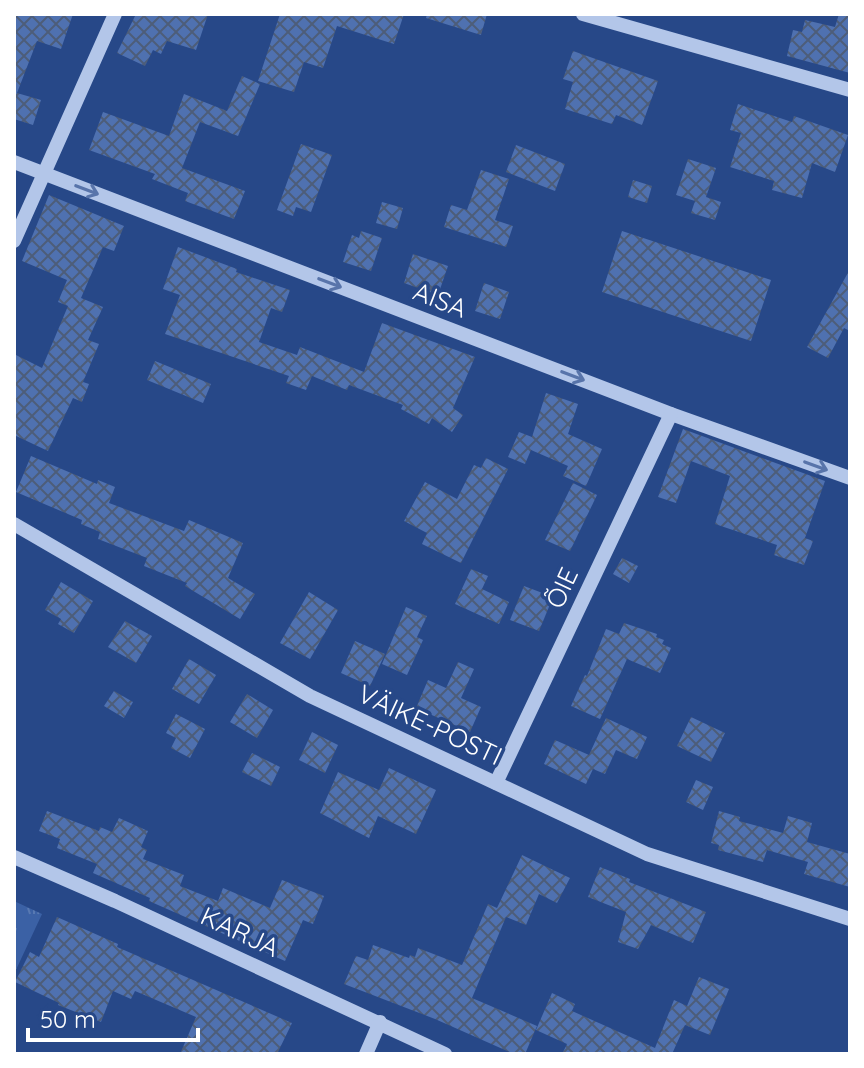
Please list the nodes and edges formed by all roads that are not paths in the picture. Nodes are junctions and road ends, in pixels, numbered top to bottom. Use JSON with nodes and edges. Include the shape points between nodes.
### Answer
{"nodes":[{"id":1,"x":115,"y":14,"type":"edge"},
{"id":2,"x":583,"y":14,"type":"edge"},
{"id":3,"x":850,"y":90,"type":"edge"},
{"id":4,"x":14,"y":162,"type":"edge"},
{"id":5,"x":45,"y":174,"type":"junction"},
{"id":6,"x":14,"y":241,"type":"edge"},
{"id":7,"x":671,"y":414,"type":"junction"},
{"id":8,"x":850,"y":478,"type":"edge"},
{"id":9,"x":14,"y":524,"type":"edge"},
{"id":10,"x":496,"y":783,"type":"junction"},
{"id":11,"x":14,"y":857,"type":"edge"},
{"id":12,"x":850,"y":919,"type":"edge"},
{"id":13,"x":380,"y":1022,"type":"junction"},
{"id":14,"x":366,"y":1054,"type":"edge"},
{"id":15,"x":445,"y":1054,"type":"edge"}],
"edges":[{"from":1,"to":5,"type":"street"},
{"from":2,"to":3,"type":"street"},
{"from":4,"to":5,"type":"street","name":"AISA"},
{"from":5,"to":6,"type":"street"},
{"from":5,"to":7,"type":"street","name":"AISA","one_way":true},
{"from":7,"to":8,"type":"street","name":"AISA","one_way":true},
{"from":7,"to":10,"type":"street","name":"ÕIE"},
{"from":9,"to":10,"type":"street","name":"VÄIKE-POSTI","via":[[310,696]]},
{"from":10,"to":12,"type":"street","name":"VÄIKE-POSTI","via":[[647,854]]},
{"from":11,"to":13,"type":"street","name":"KARJA"},
{"from":13,"to":14,"type":"street"},
{"from":13,"to":15,"type":"street","name":"KARJA"}]}
